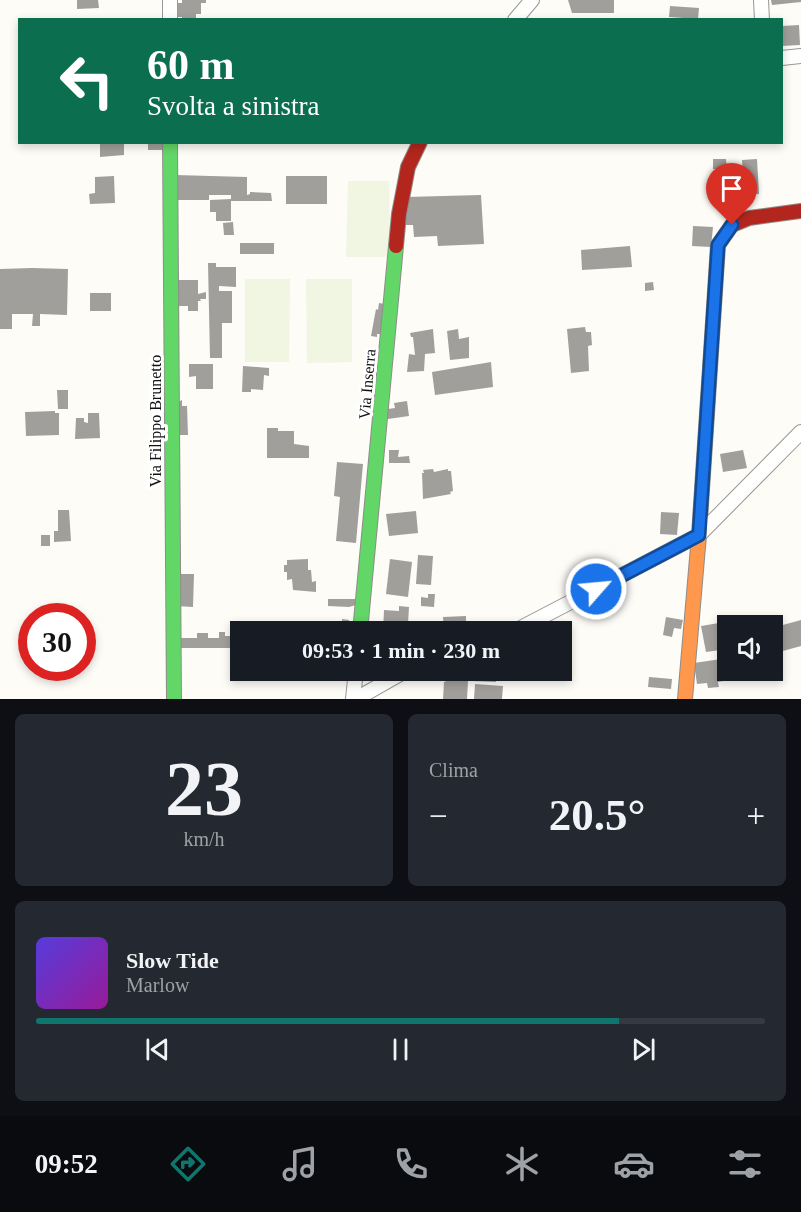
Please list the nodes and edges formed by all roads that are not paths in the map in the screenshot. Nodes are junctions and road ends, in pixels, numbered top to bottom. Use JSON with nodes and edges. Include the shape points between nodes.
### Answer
{"nodes":[{"id":1,"x":170,"y":0,"type":"edge"},
{"id":2,"x":532,"y":0,"type":"edge"},
{"id":3,"x":761,"y":0,"type":"edge"},
{"id":4,"x":170,"y":18,"type":"edge"},
{"id":5,"x":517,"y":18,"type":"edge"},
{"id":6,"x":762,"y":18,"type":"edge"},
{"id":7,"x":801,"y":56,"type":"edge"},
{"id":8,"x":783,"y":58,"type":"edge"},
{"id":9,"x":170,"y":144,"type":"edge"},
{"id":10,"x":419,"y":144,"type":"edge"},
{"id":11,"x":801,"y":211,"type":"edge"},
{"id":12,"x":801,"y":432,"type":"edge"},
{"id":13,"x":699,"y":535,"type":"junction"},
{"id":14,"x":361,"y":621,"type":"edge"},
{"id":15,"x":534,"y":621,"type":"edge"},
{"id":16,"x":356,"y":681,"type":"edge"},
{"id":17,"x":387,"y":681,"type":"edge"},
{"id":18,"x":174,"y":699,"type":"edge"},
{"id":19,"x":355,"y":699,"type":"edge"},
{"id":20,"x":685,"y":699,"type":"edge"}],
"edges":[{"from":1,"to":4,"type":"street"},
{"from":2,"to":5,"type":"street"},
{"from":3,"to":6,"type":"street"},
{"from":7,"to":8,"type":"street"},
{"from":9,"to":18,"type":"street","name":"Via Filippo Brunetto"},
{"from":10,"to":14,"type":"street","name":"Via Inserra","via":[[408,167],[399,214]]},
{"from":11,"to":13,"type":"street","via":[[732,225],[718,245]]},
{"from":12,"to":13,"type":"street"},
{"from":13,"to":15,"type":"street"},
{"from":13,"to":20,"type":"street"},
{"from":16,"to":19,"type":"street"},
{"from":17,"to":19,"type":"street"}]}
